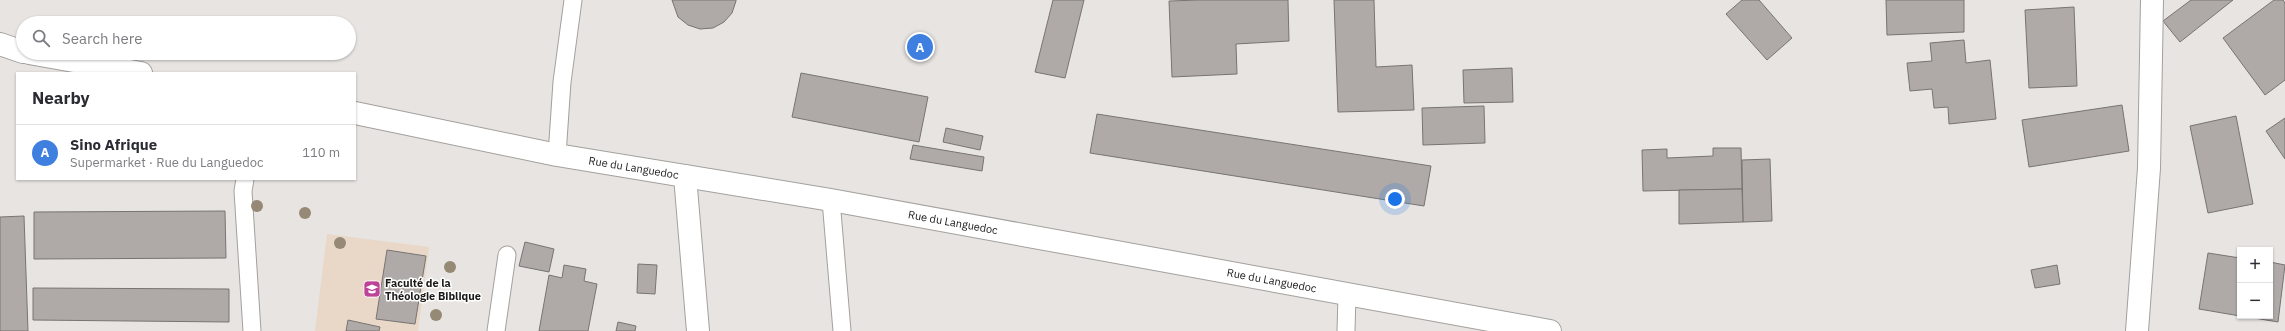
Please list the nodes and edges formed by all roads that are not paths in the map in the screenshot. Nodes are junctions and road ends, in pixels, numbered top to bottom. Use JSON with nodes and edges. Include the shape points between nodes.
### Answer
{"nodes":[{"id":1,"x":573,"y":0,"type":"edge"},
{"id":2,"x":2152,"y":0,"type":"edge"},
{"id":3,"x":0,"y":44,"type":"edge"},
{"id":4,"x":16,"y":52,"type":"edge"},
{"id":5,"x":61,"y":60,"type":"edge"},
{"id":6,"x":135,"y":72,"type":"edge"},
{"id":7,"x":356,"y":113,"type":"edge"},
{"id":8,"x":558,"y":155,"type":"junction"},
{"id":9,"x":685,"y":176,"type":"junction"},
{"id":10,"x":245,"y":180,"type":"edge"},
{"id":11,"x":831,"y":200,"type":"junction"},
{"id":12,"x":507,"y":255,"type":"dead end"},
{"id":13,"x":1347,"y":295,"type":"junction"},
{"id":14,"x":252,"y":331,"type":"edge"},
{"id":15,"x":496,"y":331,"type":"edge"},
{"id":16,"x":698,"y":331,"type":"edge"},
{"id":17,"x":842,"y":331,"type":"edge"},
{"id":18,"x":1346,"y":331,"type":"edge"},
{"id":19,"x":1550,"y":331,"type":"edge"},
{"id":20,"x":2136,"y":331,"type":"edge"}],
"edges":[{"from":1,"to":8,"type":"lane","via":[[562,82]]},
{"from":2,"to":20,"type":"main road","via":[[2149,168]]},
{"from":3,"to":4,"type":"main road"},
{"from":5,"to":6,"type":"main road"},
{"from":7,"to":8,"type":"main road","name":"Rue du Languedoc"},
{"from":8,"to":9,"type":"main road","name":"Rue du Languedoc"},
{"from":9,"to":11,"type":"main road","name":"Rue du Languedoc"},
{"from":9,"to":16,"type":"main road"},
{"from":10,"to":14,"type":"lane","via":[[243,191]]},
{"from":11,"to":13,"type":"main road","name":"Rue du Languedoc"},
{"from":11,"to":17,"type":"lane"},
{"from":12,"to":15,"type":"lane"},
{"from":13,"to":18,"type":"lane"},
{"from":13,"to":19,"type":"main road","name":"Rue du Languedoc"}]}
